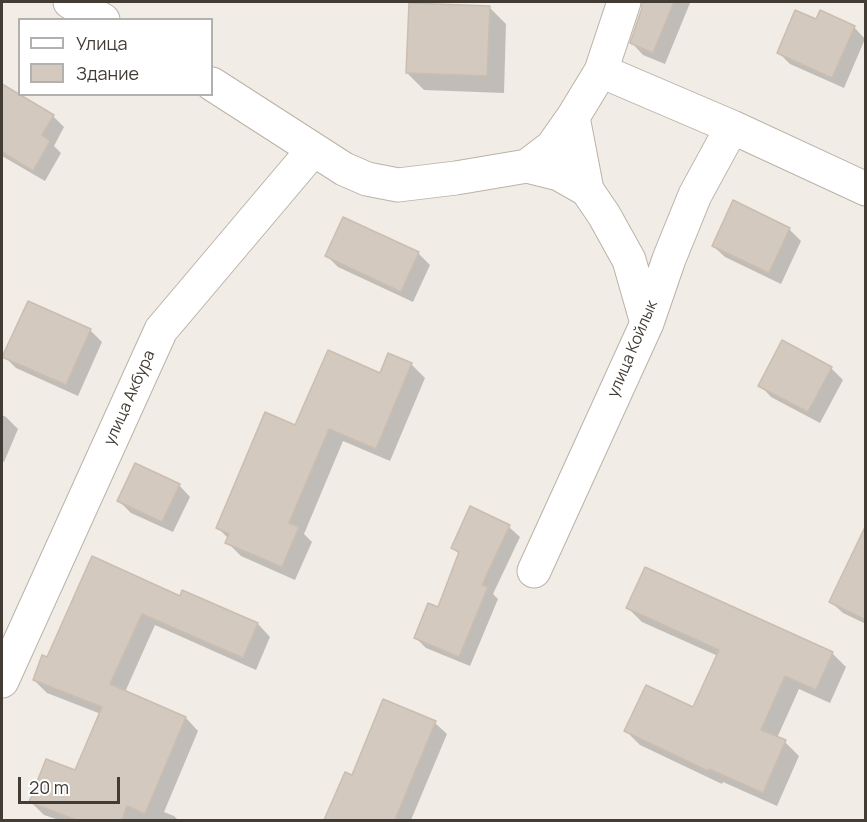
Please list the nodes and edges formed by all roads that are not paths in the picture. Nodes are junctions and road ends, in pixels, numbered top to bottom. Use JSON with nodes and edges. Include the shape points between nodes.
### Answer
{"nodes":[{"id":1,"x":70,"y":2,"type":"edge"},
{"id":2,"x":624,"y":2,"type":"edge"},
{"id":3,"x":99,"y":18,"type":"edge"},
{"id":4,"x":601,"y":71,"type":"junction"},
{"id":5,"x":213,"y":85,"type":"edge"},
{"id":6,"x":573,"y":117,"type":"junction"},
{"id":7,"x":732,"y":127,"type":"junction"},
{"id":8,"x":313,"y":150,"type":"junction"},
{"id":9,"x":527,"y":166,"type":"junction"},
{"id":10,"x":866,"y":189,"type":"edge"},
{"id":11,"x":587,"y":190,"type":"junction"},
{"id":12,"x":646,"y":323,"type":"junction"},
{"id":13,"x":534,"y":571,"type":"dead end"},
{"id":14,"x":2,"y":681,"type":"edge"}],
"edges":[{"from":1,"to":3,"type":"street"},
{"from":2,"to":4,"type":"street"},
{"from":4,"to":6,"type":"street"},
{"from":4,"to":7,"type":"street"},
{"from":5,"to":8,"type":"street"},
{"from":6,"to":9,"type":"street","via":[[552,147]]},
{"from":6,"to":11,"type":"street"},
{"from":7,"to":10,"type":"street"},
{"from":7,"to":12,"type":"street","name":"улица Койлык","via":[[695,195]]},
{"from":8,"to":9,"type":"street","via":[[367,179],[398,185]]},
{"from":8,"to":14,"type":"street","name":"улица Акбура","via":[[161,330]]},
{"from":9,"to":11,"type":"street","via":[[560,174]]},
{"from":11,"to":12,"type":"street","via":[[628,260]]},
{"from":12,"to":13,"type":"street","name":"улица Койлык"}]}
